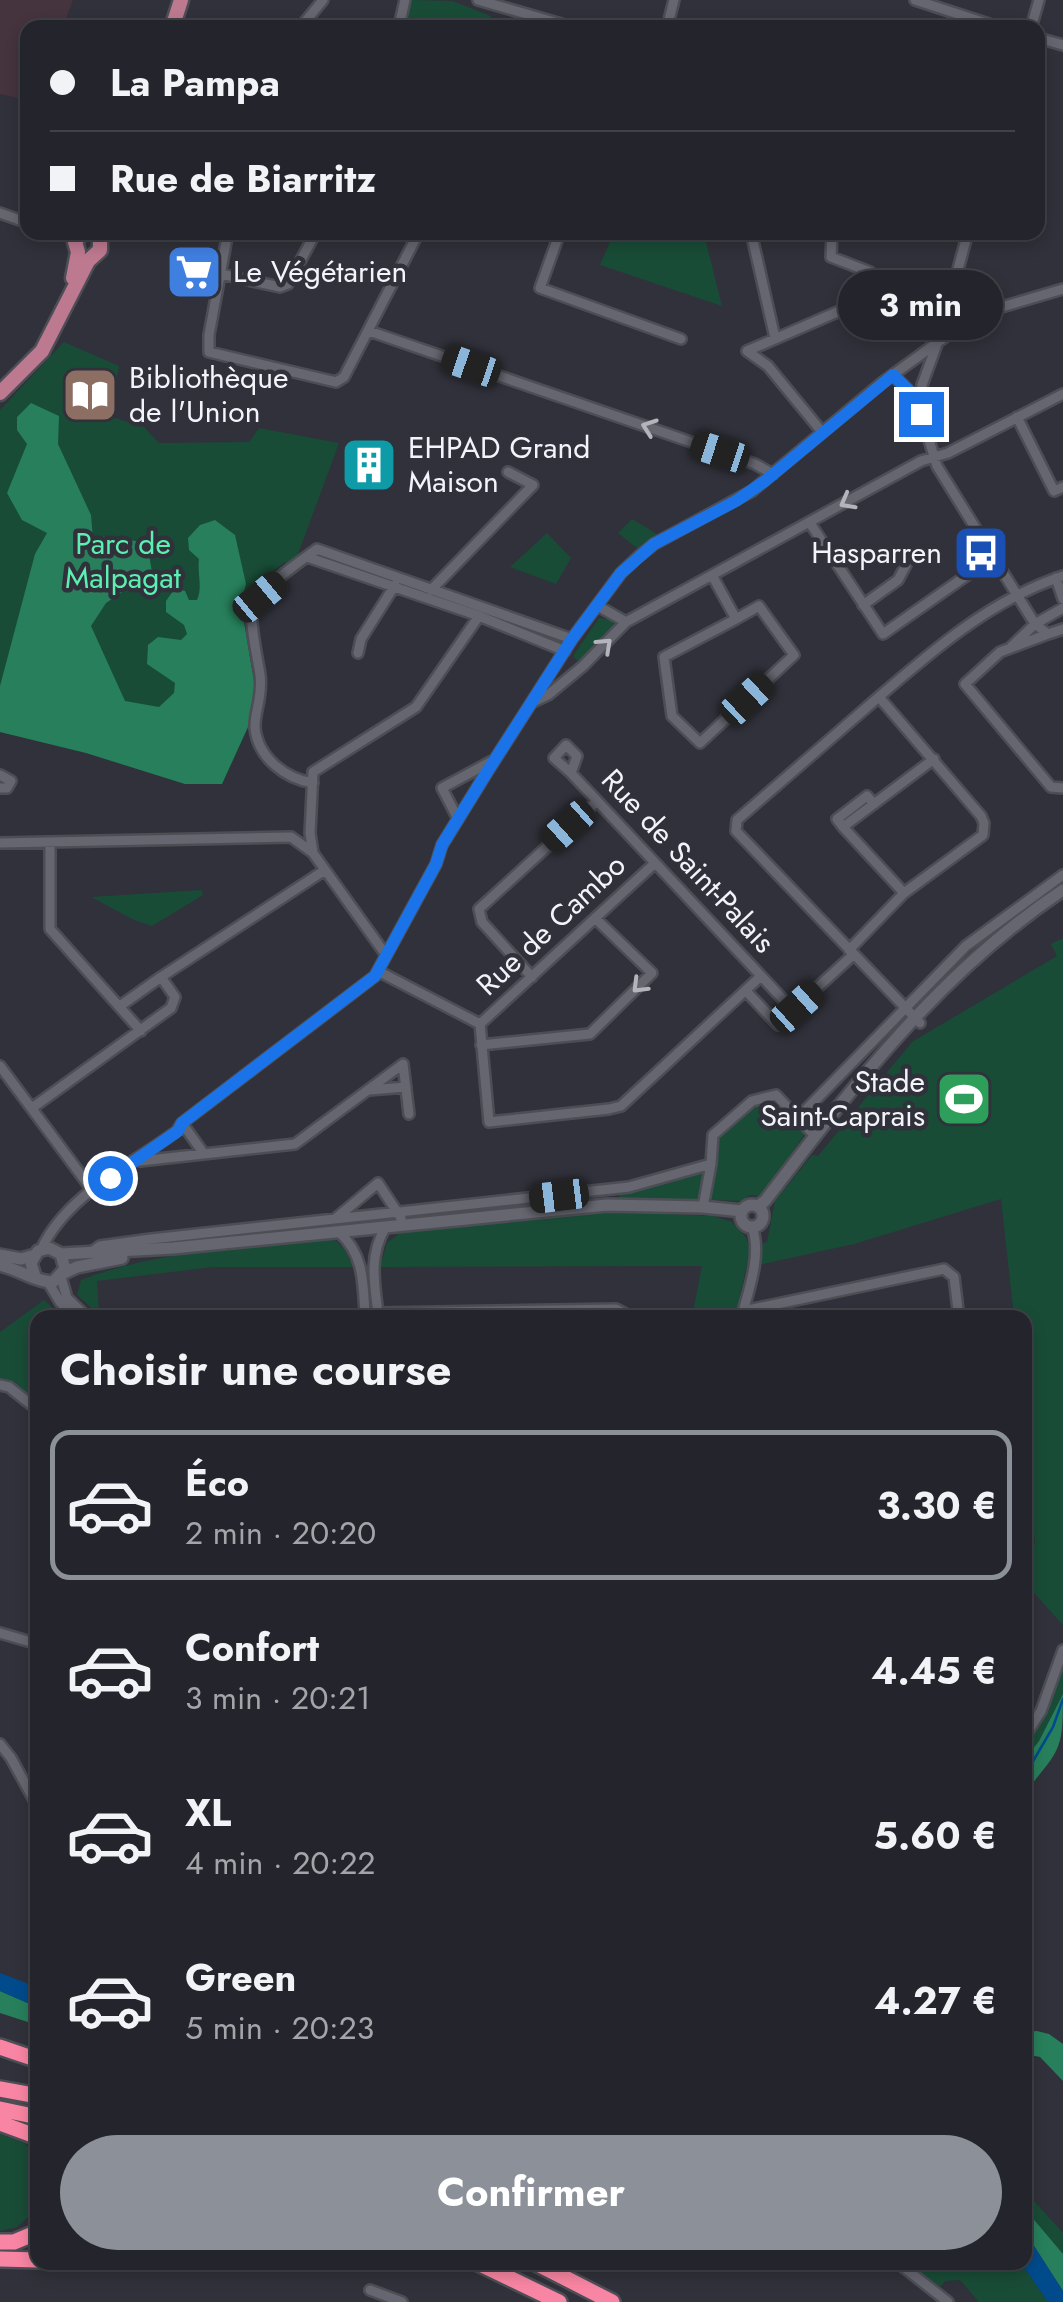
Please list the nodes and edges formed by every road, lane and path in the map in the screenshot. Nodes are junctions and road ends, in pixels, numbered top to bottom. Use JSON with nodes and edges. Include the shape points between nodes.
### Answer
{"nodes":[{"id":1,"x":323,"y":0,"type":"edge"},
{"id":2,"x":478,"y":0,"type":"edge"},
{"id":3,"x":915,"y":0,"type":"edge"},
{"id":4,"x":307,"y":20,"type":"edge"},
{"id":5,"x":547,"y":20,"type":"edge"},
{"id":6,"x":976,"y":20,"type":"edge"},
{"id":7,"x":67,"y":240,"type":"edge"},
{"id":8,"x":77,"y":240,"type":"edge"},
{"id":9,"x":98,"y":240,"type":"edge"},
{"id":10,"x":227,"y":240,"type":"edge"},
{"id":11,"x":312,"y":240,"type":"edge"},
{"id":12,"x":415,"y":240,"type":"edge"},
{"id":13,"x":557,"y":240,"type":"edge"},
{"id":14,"x":754,"y":240,"type":"edge"},
{"id":15,"x":832,"y":240,"type":"edge"},
{"id":16,"x":966,"y":240,"type":"edge"},
{"id":17,"x":82,"y":252,"type":"junction"},
{"id":18,"x":221,"y":274,"type":"junction"},
{"id":19,"x":1063,"y":289,"type":"edge"},
{"id":20,"x":369,"y":331,"type":"junction"},
{"id":21,"x":775,"y":338,"type":"junction"},
{"id":22,"x":681,"y":339,"type":"dead end"},
{"id":23,"x":936,"y":344,"type":"junction"},
{"id":24,"x":893,"y":375,"type":"junction"},
{"id":25,"x":0,"y":393,"type":"edge"},
{"id":26,"x":1063,"y":394,"type":"edge"},
{"id":27,"x":920,"y":397,"type":"junction"},
{"id":28,"x":1016,"y":417,"type":"junction"},
{"id":29,"x":822,"y":432,"type":"junction"},
{"id":30,"x":933,"y":457,"type":"junction"},
{"id":31,"x":508,"y":472,"type":"dead end"},
{"id":32,"x":773,"y":474,"type":"junction"},
{"id":33,"x":1063,"y":488,"type":"edge"},
{"id":34,"x":810,"y":523,"type":"junction"},
{"id":35,"x":306,"y":557,"type":"junction"},
{"id":36,"x":993,"y":557,"type":"junction"},
{"id":37,"x":906,"y":565,"type":"dead end"},
{"id":38,"x":712,"y":575,"type":"junction"},
{"id":39,"x":1060,"y":577,"type":"edge"},
{"id":40,"x":396,"y":583,"type":"junction"},
{"id":41,"x":431,"y":590,"type":"junction"},
{"id":42,"x":1015,"y":594,"type":"junction"},
{"id":43,"x":1063,"y":599,"type":"edge"},
{"id":44,"x":863,"y":605,"type":"junction"},
{"id":45,"x":598,"y":606,"type":"junction"},
{"id":46,"x":1063,"y":608,"type":"edge"},
{"id":47,"x":479,"y":616,"type":"junction"},
{"id":48,"x":736,"y":619,"type":"junction"},
{"id":49,"x":626,"y":622,"type":"junction"},
{"id":50,"x":1035,"y":624,"type":"junction"},
{"id":51,"x":1063,"y":629,"type":"edge"},
{"id":52,"x":1048,"y":634,"type":"junction"},
{"id":53,"x":572,"y":639,"type":"junction"},
{"id":54,"x":1011,"y":647,"type":"junction"},
{"id":55,"x":358,"y":653,"type":"dead end"},
{"id":56,"x":564,"y":653,"type":"junction"},
{"id":57,"x":580,"y":667,"type":"junction"},
{"id":58,"x":880,"y":696,"type":"junction"},
{"id":59,"x":533,"y":702,"type":"junction"},
{"id":60,"x":497,"y":758,"type":"junction"},
{"id":61,"x":934,"y":759,"type":"junction"},
{"id":62,"x":571,"y":773,"type":"dead end"},
{"id":63,"x":0,"y":775,"type":"edge"},
{"id":64,"x":313,"y":783,"type":"junction"},
{"id":65,"x":0,"y":788,"type":"edge"},
{"id":66,"x":1063,"y":788,"type":"edge"},
{"id":67,"x":597,"y":801,"type":"junction"},
{"id":68,"x":458,"y":819,"type":"junction"},
{"id":69,"x":50,"y":842,"type":"junction"},
{"id":70,"x":0,"y":843,"type":"edge"},
{"id":71,"x":314,"y":853,"type":"junction"},
{"id":72,"x":655,"y":862,"type":"junction"},
{"id":73,"x":325,"y":870,"type":"junction"},
{"id":74,"x":1063,"y":875,"type":"edge"},
{"id":75,"x":1063,"y":890,"type":"edge"},
{"id":76,"x":904,"y":893,"type":"junction"},
{"id":77,"x":595,"y":918,"type":"junction"},
{"id":78,"x":852,"y":952,"type":"junction"},
{"id":79,"x":386,"y":956,"type":"junction"},
{"id":80,"x":378,"y":971,"type":"junction"},
{"id":81,"x":762,"y":976,"type":"junction"},
{"id":82,"x":532,"y":977,"type":"junction"},
{"id":83,"x":162,"y":978,"type":"junction"},
{"id":84,"x":746,"y":991,"type":"junction"},
{"id":85,"x":120,"y":1006,"type":"junction"},
{"id":86,"x":793,"y":1010,"type":"junction"},
{"id":87,"x":913,"y":1017,"type":"junction"},
{"id":88,"x":480,"y":1024,"type":"junction"},
{"id":89,"x":140,"y":1030,"type":"junction"},
{"id":90,"x":481,"y":1045,"type":"junction"},
{"id":91,"x":0,"y":1066,"type":"edge"},
{"id":92,"x":406,"y":1087,"type":"junction"},
{"id":93,"x":368,"y":1090,"type":"junction"},
{"id":94,"x":32,"y":1108,"type":"junction"},
{"id":95,"x":409,"y":1114,"type":"dead end"},
{"id":96,"x":798,"y":1118,"type":"junction"},
{"id":97,"x":182,"y":1123,"type":"junction"},
{"id":98,"x":815,"y":1136,"type":"junction"},
{"id":99,"x":204,"y":1154,"type":"junction"},
{"id":100,"x":132,"y":1162,"type":"junction"},
{"id":101,"x":711,"y":1164,"type":"junction"},
{"id":102,"x":93,"y":1191,"type":"junction"},
{"id":103,"x":758,"y":1206,"type":"junction"},
{"id":104,"x":704,"y":1207,"type":"junction"},
{"id":105,"x":742,"y":1212,"type":"junction"},
{"id":106,"x":401,"y":1220,"type":"junction"},
{"id":107,"x":55,"y":1223,"type":"junction"},
{"id":108,"x":336,"y":1226,"type":"junction"},
{"id":109,"x":752,"y":1227,"type":"junction"},
{"id":110,"x":385,"y":1228,"type":"junction"},
{"id":111,"x":148,"y":1247,"type":"junction"},
{"id":112,"x":38,"y":1252,"type":"junction"},
{"id":113,"x":59,"y":1252,"type":"junction"},
{"id":114,"x":0,"y":1255,"type":"edge"},
{"id":115,"x":0,"y":1266,"type":"edge"},
{"id":116,"x":62,"y":1275,"type":"junction"},
{"id":117,"x":35,"y":1276,"type":"junction"},
{"id":118,"x":48,"y":1282,"type":"junction"},
{"id":119,"x":70,"y":1310,"type":"edge"},
{"id":120,"x":79,"y":1310,"type":"edge"},
{"id":121,"x":366,"y":1310,"type":"edge"},
{"id":122,"x":378,"y":1310,"type":"edge"},
{"id":123,"x":743,"y":1310,"type":"edge"},
{"id":124,"x":760,"y":1310,"type":"edge"},
{"id":125,"x":959,"y":1310,"type":"edge"},
{"id":126,"x":0,"y":1385,"type":"edge"},
{"id":127,"x":30,"y":1404,"type":"edge"},
{"id":128,"x":0,"y":1633,"type":"edge"},
{"id":129,"x":30,"y":1642,"type":"edge"},
{"id":130,"x":1063,"y":1650,"type":"edge"},
{"id":131,"x":1032,"y":1725,"type":"edge"},
{"id":132,"x":0,"y":1744,"type":"edge"},
{"id":133,"x":30,"y":1793,"type":"edge"},
{"id":134,"x":0,"y":2047,"type":"edge"},
{"id":135,"x":30,"y":2057,"type":"edge"},
{"id":136,"x":0,"y":2089,"type":"edge"},
{"id":137,"x":30,"y":2095,"type":"edge"},
{"id":138,"x":0,"y":2108,"type":"edge"},
{"id":139,"x":30,"y":2114,"type":"edge"},
{"id":140,"x":0,"y":2122,"type":"edge"},
{"id":141,"x":30,"y":2134,"type":"edge"},
{"id":142,"x":30,"y":2235,"type":"edge"},
{"id":143,"x":0,"y":2242,"type":"edge"},
{"id":144,"x":0,"y":2259,"type":"edge"},
{"id":145,"x":30,"y":2260,"type":"edge"},
{"id":146,"x":493,"y":2270,"type":"edge"},
{"id":147,"x":550,"y":2270,"type":"edge"},
{"id":148,"x":907,"y":2270,"type":"edge"},
{"id":149,"x":370,"y":2290,"type":"dead end"},
{"id":150,"x":402,"y":2302,"type":"edge"},
{"id":151,"x":559,"y":2302,"type":"edge"},
{"id":152,"x":612,"y":2302,"type":"edge"},
{"id":153,"x":948,"y":2302,"type":"edge"}],
"edges":[{"from":1,"to":4,"type":"street"},
{"from":2,"to":5,"type":"street"},
{"from":3,"to":6,"type":"street"},
{"from":7,"to":17,"type":"street"},
{"from":8,"to":17,"type":"main road"},
{"from":9,"to":17,"type":"main road","via":[[100,250]]},
{"from":10,"to":18,"type":"street"},
{"from":11,"to":18,"type":"street","via":[[280,287]]},
{"from":12,"to":20,"type":"street"},
{"from":13,"to":22,"type":"street","via":[[540,288]]},
{"from":14,"to":21,"type":"street"},
{"from":15,"to":21,"type":"street","via":[[831,257],[870,272],[858,303]]},
{"from":16,"to":23,"type":"street"},
{"from":17,"to":25,"type":"main road","via":[[67,304],[42,350]]},
{"from":18,"to":20,"type":"street","via":[[207,346],[213,355],[336,382]]},
{"from":19,"to":23,"type":"street","via":[[995,309]]},
{"from":32,"to":20,"type":"street","one_way":true},
{"from":21,"to":29,"type":"street","via":[[747,351],[768,366]]},
{"from":23,"to":24,"type":"street"},
{"from":23,"to":27,"type":"street"},
{"from":24,"to":27,"type":"street"},
{"from":24,"to":29,"type":"street"},
{"from":26,"to":28,"type":"street"},
{"from":27,"to":30,"type":"street"},
{"from":28,"to":30,"type":"street"},
{"from":28,"to":33,"type":"street","via":[[1054,491]]},
{"from":29,"to":32,"type":"street"},
{"from":30,"to":34,"type":"street","one_way":true},
{"from":30,"to":36,"type":"street"},
{"from":31,"to":41,"type":"street","via":[[533,485]]},
{"from":32,"to":45,"type":"street","via":[[654,544],[621,573]]},
{"from":34,"to":38,"type":"street"},
{"from":34,"to":44,"type":"street"},
{"from":35,"to":40,"type":"street"},
{"from":35,"to":40,"type":"street","via":[[317,549]]},
{"from":35,"to":64,"type":"street","via":[[253,604],[262,696],[254,726],[281,771]]},
{"from":36,"to":42,"type":"street"},
{"from":36,"to":44,"type":"street","via":[[883,634]]},
{"from":37,"to":44,"type":"street","via":[[898,580]]},
{"from":38,"to":48,"type":"street"},
{"from":38,"to":49,"type":"street"},
{"from":39,"to":42,"type":"street"},
{"from":39,"to":43,"type":"street"},
{"from":40,"to":41,"type":"street"},
{"from":40,"to":47,"type":"street"},
{"from":40,"to":55,"type":"street"},
{"from":41,"to":53,"type":"street"},
{"from":42,"to":50,"type":"street"},
{"from":42,"to":58,"type":"street"},
{"from":45,"to":49,"type":"street"},
{"from":45,"to":53,"type":"street"},
{"from":46,"to":50,"type":"street"},
{"from":47,"to":56,"type":"street"},
{"from":47,"to":64,"type":"street","via":[[416,707],[318,766]]},
{"from":48,"to":48,"type":"street","via":[[664,657],[672,716],[700,743],[794,655],[759,606]]},
{"from":57,"to":49,"type":"street","one_way":true},
{"from":50,"to":52,"type":"street"},
{"from":50,"to":54,"type":"street"},
{"from":51,"to":52,"type":"street"},
{"from":52,"to":54,"type":"street"},
{"from":53,"to":56,"type":"street"},
{"from":54,"to":66,"type":"street","via":[[966,684],[1052,787]]},
{"from":56,"to":57,"type":"street"},
{"from":56,"to":59,"type":"street"},
{"from":57,"to":59,"type":"street"},
{"from":58,"to":61,"type":"street"},
{"from":58,"to":78,"type":"street","via":[[738,820],[736,831]]},
{"from":59,"to":60,"type":"street"},
{"from":60,"to":68,"type":"street"},
{"from":60,"to":68,"type":"street","via":[[442,788]]},
{"from":61,"to":76,"type":"street","via":[[984,829]]},
{"from":61,"to":76,"type":"street","via":[[843,828]]},
{"from":62,"to":67,"type":"street","name":"Rue de Saint-Palais"},
{"from":63,"to":65,"type":"street","via":[[12,781]]},
{"from":64,"to":71,"type":"street"},
{"from":67,"to":72,"type":"street","name":"Rue de Saint-Palais"},
{"from":67,"to":82,"type":"street","via":[[479,909],[482,922]]},
{"from":68,"to":79,"type":"street"},
{"from":69,"to":70,"type":"street"},
{"from":69,"to":71,"type":"street","via":[[291,837]]},
{"from":69,"to":85,"type":"street","via":[[50,929]]},
{"from":71,"to":73,"type":"street"},
{"from":72,"to":77,"type":"street","name":"Rue de Cambo"},
{"from":72,"to":81,"type":"street","name":"Rue de Saint-Palais"},
{"from":73,"to":79,"type":"street"},
{"from":73,"to":83,"type":"street"},
{"from":74,"to":87,"type":"street","via":[[966,946]]},
{"from":75,"to":87,"type":"street","via":[[978,953]]},
{"from":76,"to":78,"type":"street"},
{"from":77,"to":82,"type":"street","name":"Rue de Cambo"},
{"from":77,"to":90,"type":"street","one_way":true,"via":[[652,973],[590,1034]]},
{"from":78,"to":86,"type":"street"},
{"from":78,"to":87,"type":"street"},
{"from":79,"to":80,"type":"street"},
{"from":80,"to":88,"type":"street"},
{"from":80,"to":97,"type":"street"},
{"from":81,"to":84,"type":"street"},
{"from":81,"to":86,"type":"street","name":"Rue de Saint-Palais"},
{"from":82,"to":88,"type":"street","name":"Rue de Cambo"},
{"from":83,"to":85,"type":"street"},
{"from":83,"to":89,"type":"street","via":[[174,1002]]},
{"from":84,"to":86,"type":"street","via":[[778,1025]]},
{"from":84,"to":90,"type":"street","via":[[621,1106],[609,1109],[490,1122]]},
{"from":85,"to":89,"type":"street"},
{"from":87,"to":96,"type":"street"},
{"from":87,"to":98,"type":"street"},
{"from":88,"to":90,"type":"street"},
{"from":89,"to":94,"type":"street"},
{"from":91,"to":94,"type":"street"},
{"from":92,"to":93,"type":"street"},
{"from":92,"to":93,"type":"street","via":[[403,1064]]},
{"from":92,"to":95,"type":"street"},
{"from":93,"to":99,"type":"street","via":[[295,1144]]},
{"from":94,"to":102,"type":"street"},
{"from":96,"to":98,"type":"street"},
{"from":96,"to":101,"type":"street","via":[[776,1096],[752,1101],[714,1135]]},
{"from":97,"to":99,"type":"street"},
{"from":97,"to":100,"type":"street"},
{"from":98,"to":103,"type":"street"},
{"from":99,"to":100,"type":"street"},
{"from":100,"to":102,"type":"street"},
{"from":101,"to":104,"type":"street"},
{"from":101,"to":106,"type":"street","via":[[629,1187]]},
{"from":102,"to":107,"type":"street"},
{"from":103,"to":105,"type":"street"},
{"from":103,"to":109,"type":"street","via":[[764,1217]]},
{"from":104,"to":105,"type":"street"},
{"from":104,"to":106,"type":"street","via":[[607,1206]]},
{"from":105,"to":109,"type":"street"},
{"from":106,"to":108,"type":"street"},
{"from":106,"to":108,"type":"street","via":[[378,1183]]},
{"from":106,"to":110,"type":"street"},
{"from":107,"to":112,"type":"street"},
{"from":107,"to":113,"type":"street"},
{"from":108,"to":110,"type":"street"},
{"from":108,"to":111,"type":"street"},
{"from":108,"to":111,"type":"street"},
{"from":108,"to":121,"type":"street","via":[[362,1265]]},
{"from":109,"to":123,"type":"street","via":[[756,1252]]},
{"from":110,"to":122,"type":"street","via":[[372,1265]]},
{"from":111,"to":113,"type":"street"},
{"from":111,"to":116,"type":"street"},
{"from":112,"to":113,"type":"street"},
{"from":112,"to":114,"type":"street","via":[[21,1259]]},
{"from":112,"to":117,"type":"street"},
{"from":113,"to":116,"type":"street","via":[[66,1265]]},
{"from":115,"to":117,"type":"street"},
{"from":116,"to":118,"type":"street"},
{"from":116,"to":120,"type":"street","via":[[66,1298]]},
{"from":117,"to":118,"type":"street"},
{"from":118,"to":119,"type":"street"},
{"from":124,"to":125,"type":"street","via":[[944,1270],[952,1273]]},
{"from":126,"to":127,"type":"street"},
{"from":128,"to":129,"type":"street"},
{"from":130,"to":131,"type":"street"},
{"from":132,"to":133,"type":"street"},
{"from":134,"to":135,"type":"highway"},
{"from":136,"to":137,"type":"highway"},
{"from":138,"to":139,"type":"highway"},
{"from":140,"to":141,"type":"highway"},
{"from":142,"to":143,"type":"highway"},
{"from":144,"to":145,"type":"highway"},
{"from":146,"to":151,"type":"highway"},
{"from":147,"to":152,"type":"highway"},
{"from":148,"to":153,"type":"street"},
{"from":149,"to":150,"type":"street"}]}
